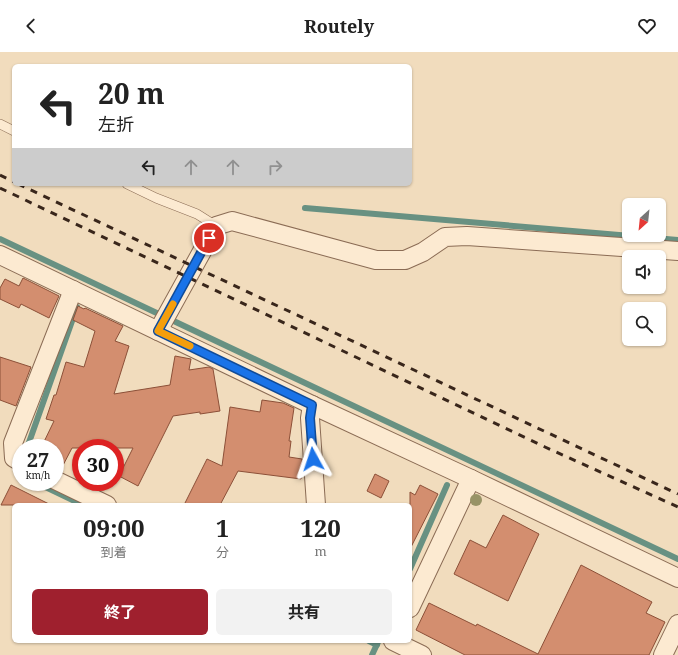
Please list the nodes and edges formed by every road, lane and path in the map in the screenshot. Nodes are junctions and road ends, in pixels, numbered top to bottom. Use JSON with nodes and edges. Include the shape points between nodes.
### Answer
{"nodes":[{"id":1,"x":0,"y":124,"type":"edge"},
{"id":2,"x":12,"y":130,"type":"edge"},
{"id":3,"x":131,"y":186,"type":"edge"},
{"id":4,"x":216,"y":226,"type":"junction"},
{"id":5,"x":678,"y":251,"type":"edge"},
{"id":6,"x":0,"y":255,"type":"edge"},
{"id":7,"x":73,"y":290,"type":"junction"},
{"id":8,"x":163,"y":323,"type":"junction"},
{"id":9,"x":312,"y":405,"type":"junction"},
{"id":10,"x":15,"y":439,"type":"edge"},
{"id":11,"x":471,"y":479,"type":"junction"},
{"id":12,"x":64,"y":484,"type":"edge"},
{"id":13,"x":103,"y":503,"type":"edge"},
{"id":14,"x":316,"y":503,"type":"edge"},
{"id":15,"x":678,"y":578,"type":"edge"},
{"id":16,"x":412,"y":604,"type":"edge"},
{"id":17,"x":678,"y":624,"type":"edge"},
{"id":18,"x":393,"y":645,"type":"edge"},
{"id":19,"x":422,"y":655,"type":"edge"},
{"id":20,"x":663,"y":655,"type":"edge"}],
"edges":[{"from":1,"to":2,"type":"lane"},
{"from":3,"to":4,"type":"lane","via":[[197,214]]},
{"from":4,"to":5,"type":"street","via":[[232,221],[376,260],[405,260],[423,252],[445,237],[467,236]]},
{"from":4,"to":8,"type":"street"},
{"from":6,"to":7,"type":"street"},
{"from":7,"to":8,"type":"street"},
{"from":7,"to":10,"type":"street"},
{"from":8,"to":9,"type":"street"},
{"from":9,"to":11,"type":"street"},
{"from":9,"to":14,"type":"street","via":[[310,418]]},
{"from":11,"to":15,"type":"street"},
{"from":11,"to":16,"type":"street"},
{"from":12,"to":13,"type":"street"},
{"from":17,"to":20,"type":"street"},
{"from":18,"to":19,"type":"street"}]}
